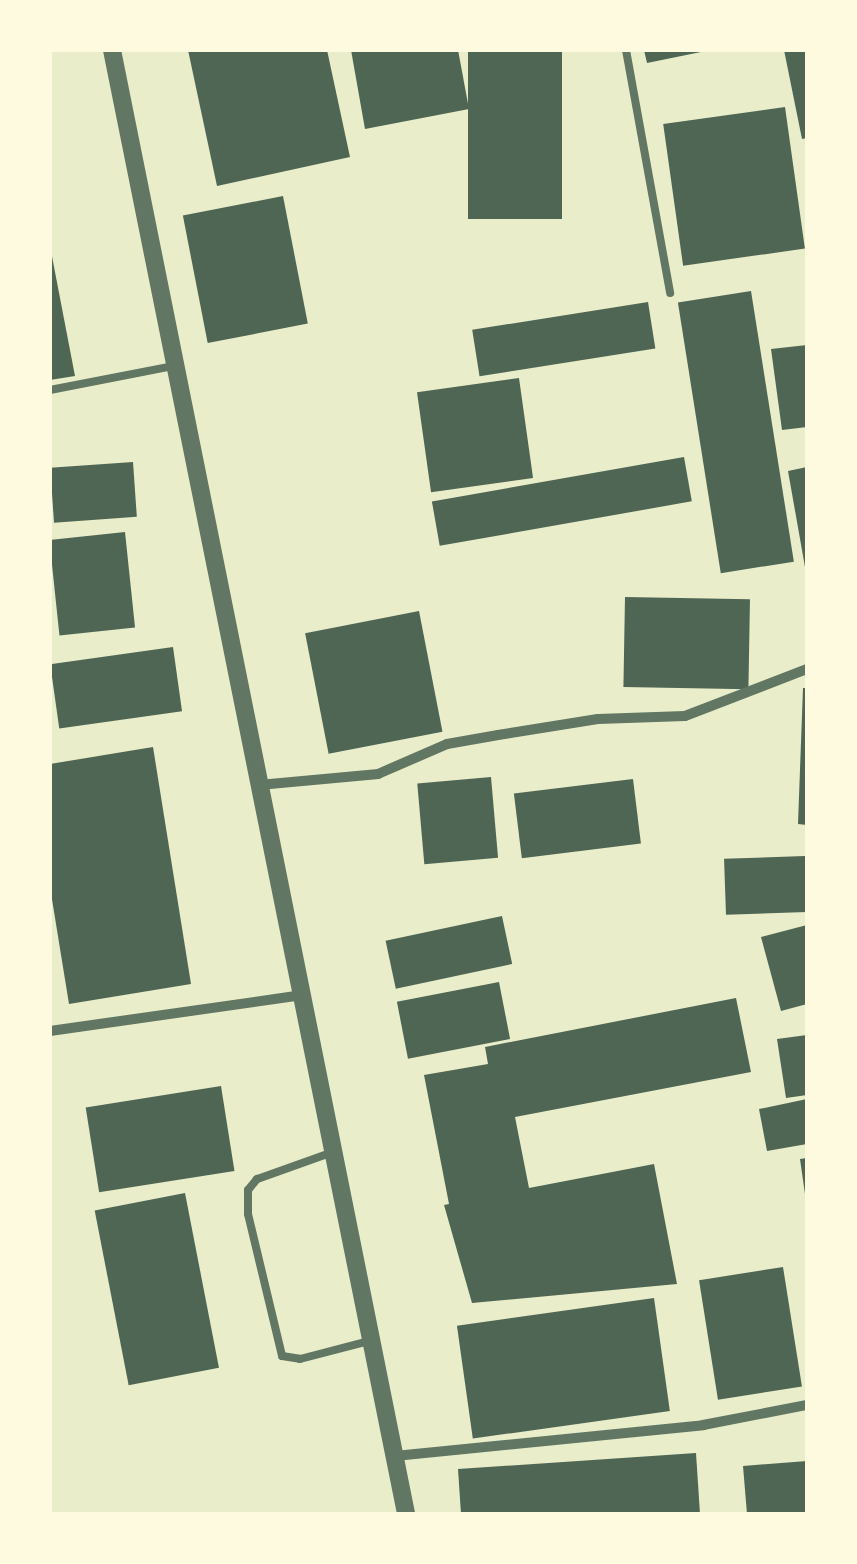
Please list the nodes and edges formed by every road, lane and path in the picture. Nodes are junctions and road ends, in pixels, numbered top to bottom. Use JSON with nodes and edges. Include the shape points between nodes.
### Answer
{"nodes":[{"id":1,"x":112,"y":50,"type":"edge"},
{"id":2,"x":626,"y":50,"type":"edge"},
{"id":3,"x":670,"y":293,"type":"dead end"},
{"id":4,"x":175,"y":366,"type":"junction"},
{"id":5,"x":50,"y":390,"type":"edge"},
{"id":6,"x":807,"y":669,"type":"edge"},
{"id":7,"x":260,"y":785,"type":"junction"},
{"id":8,"x":302,"y":995,"type":"junction"},
{"id":9,"x":50,"y":1031,"type":"edge"},
{"id":10,"x":333,"y":1152,"type":"junction"},
{"id":11,"x":368,"y":1342,"type":"junction"},
{"id":12,"x":807,"y":1404,"type":"edge"},
{"id":13,"x":395,"y":1456,"type":"junction"},
{"id":14,"x":406,"y":1514,"type":"edge"}],
"edges":[{"from":1,"to":4,"type":"street"},
{"from":2,"to":3,"type":"lane"},
{"from":4,"to":5,"type":"lane"},
{"from":4,"to":7,"type":"street"},
{"from":6,"to":7,"type":"street","via":[[684,716],[598,719],[498,735],[447,744],[378,774]]},
{"from":7,"to":8,"type":"street"},
{"from":8,"to":9,"type":"street"},
{"from":8,"to":10,"type":"street"},
{"from":10,"to":11,"type":"street"},
{"from":10,"to":11,"type":"lane","via":[[257,1179],[248,1190],[248,1214],[282,1356]]},
{"from":11,"to":13,"type":"street"},
{"from":12,"to":13,"type":"street","via":[[702,1425]]},
{"from":13,"to":14,"type":"street"}]}
